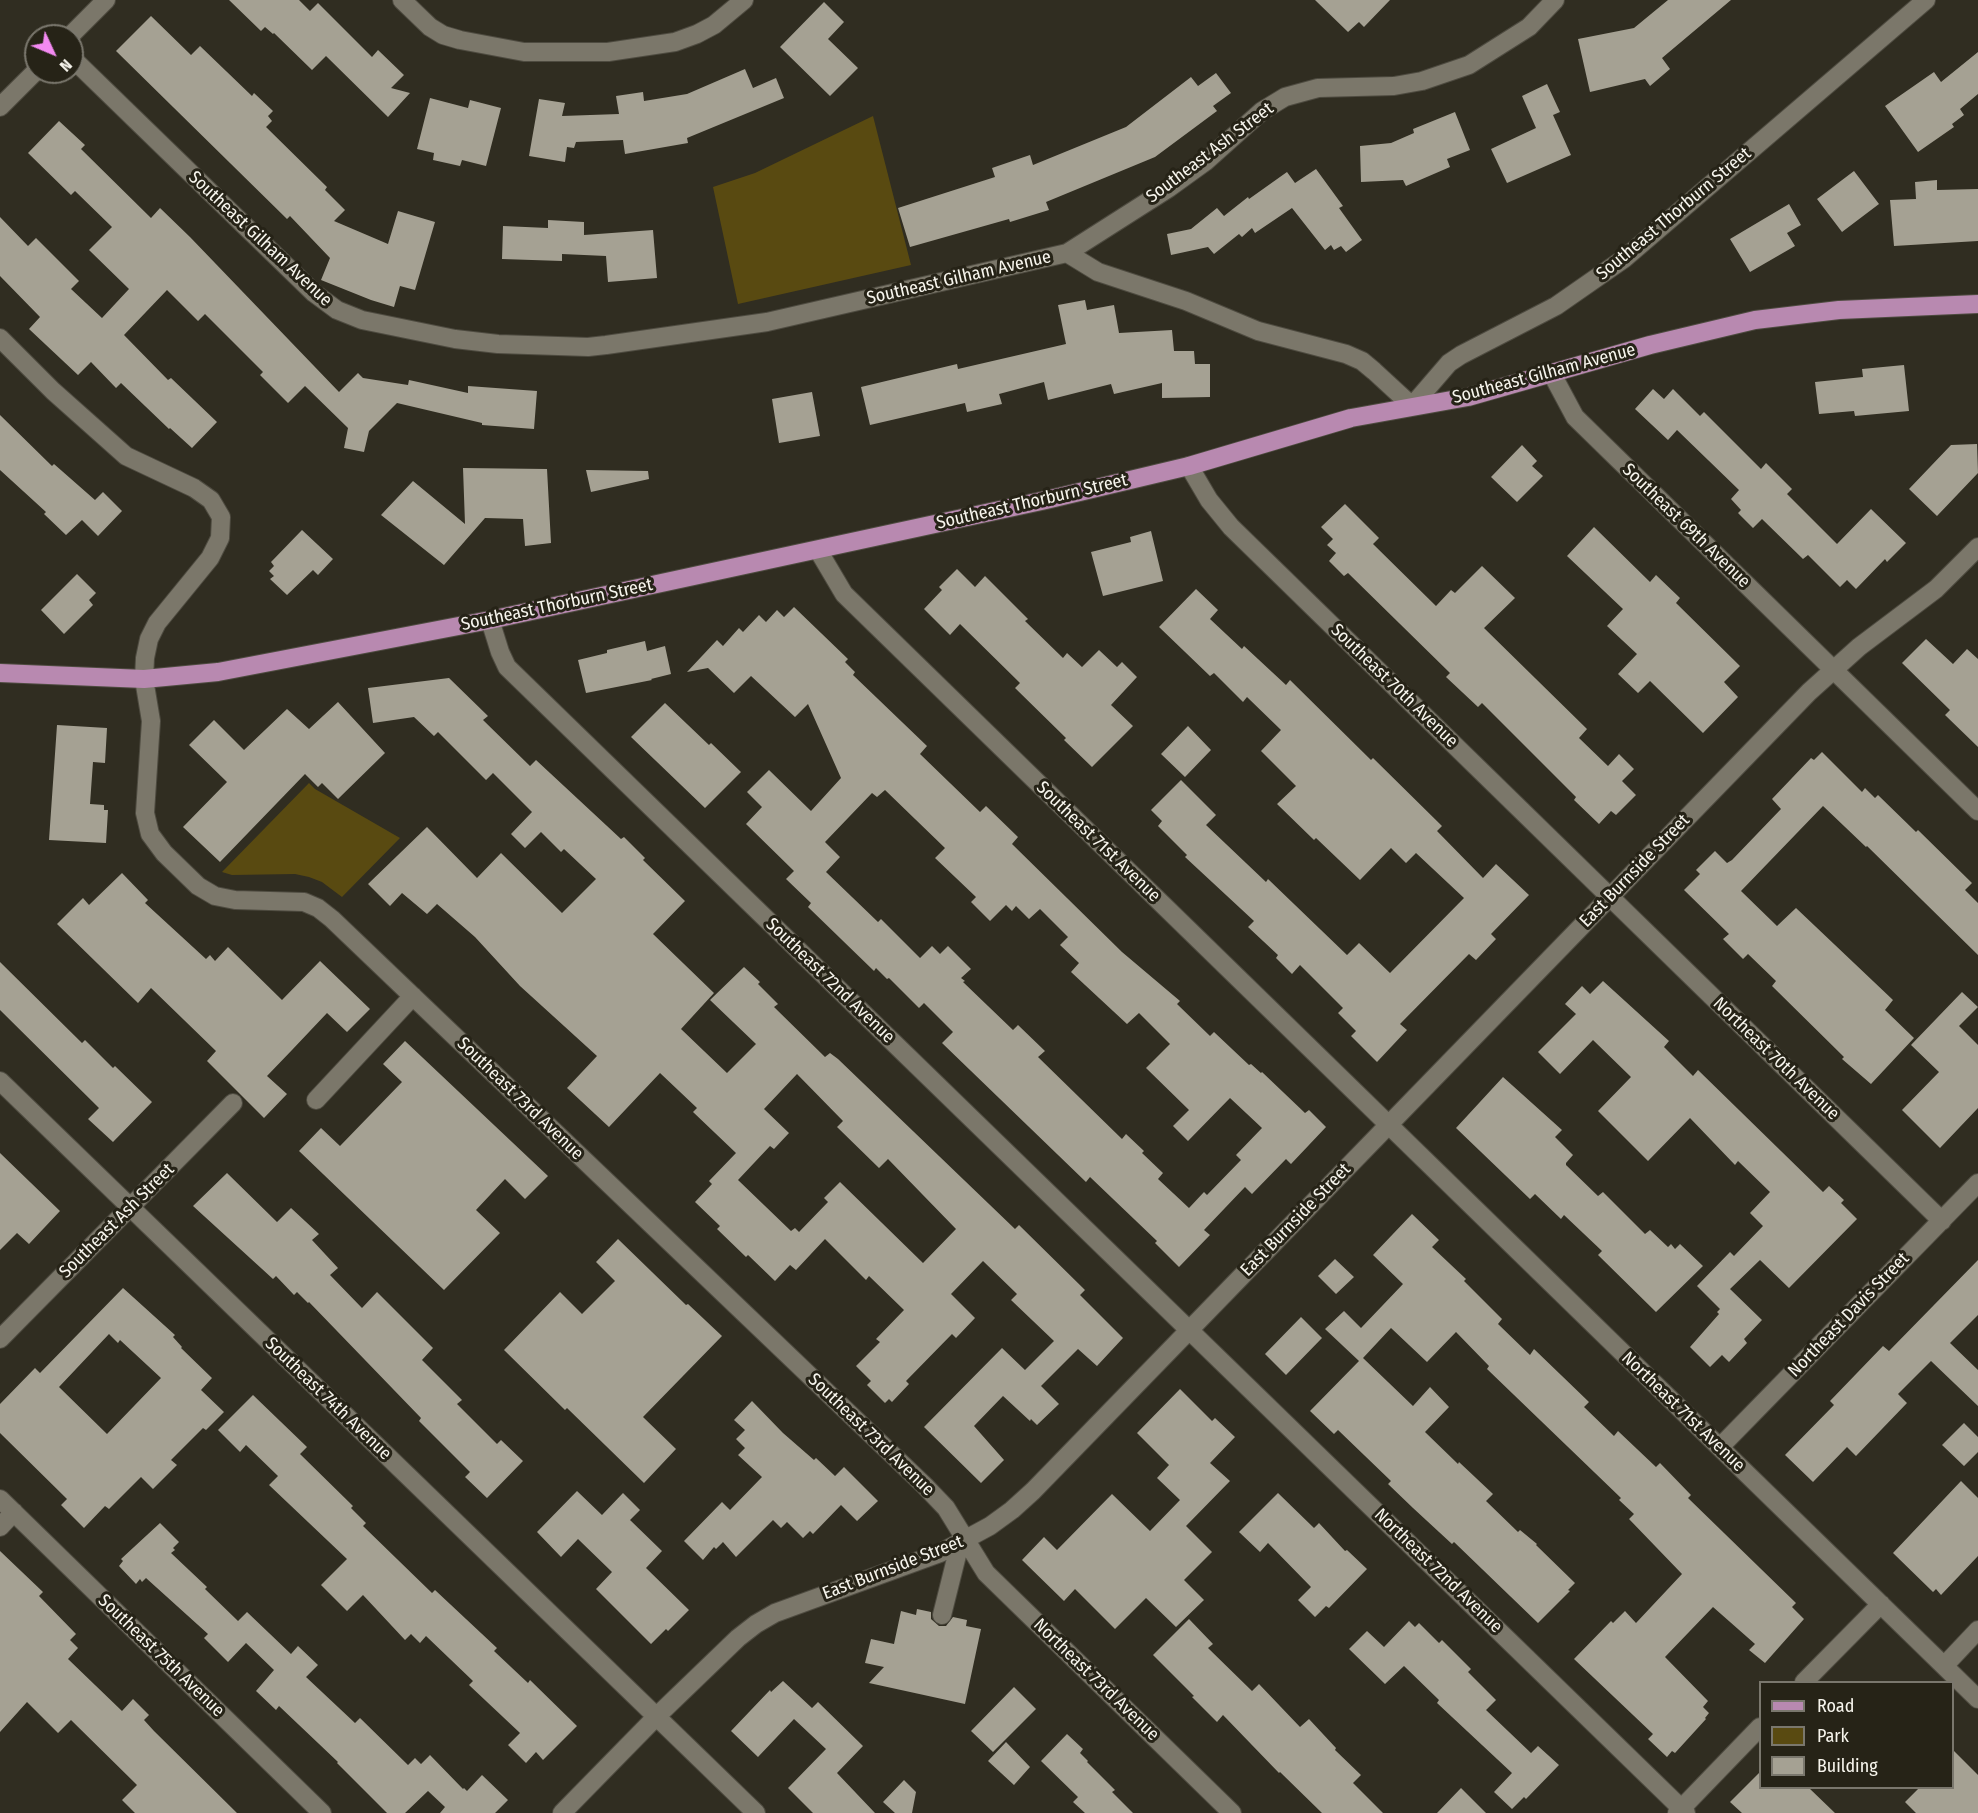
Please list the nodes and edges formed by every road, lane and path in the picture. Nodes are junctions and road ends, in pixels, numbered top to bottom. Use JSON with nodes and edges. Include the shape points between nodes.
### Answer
{"nodes":[{"id":1,"x":106,"y":0,"type":"edge"},
{"id":2,"x":402,"y":0,"type":"edge"},
{"id":3,"x":744,"y":0,"type":"edge"},
{"id":4,"x":1555,"y":0,"type":"edge"},
{"id":5,"x":1926,"y":0,"type":"edge"},
{"id":6,"x":82,"y":24,"type":"edge"},
{"id":7,"x":84,"y":70,"type":"edge"},
{"id":8,"x":24,"y":83,"type":"edge"},
{"id":9,"x":0,"y":107,"type":"edge"},
{"id":10,"x":1067,"y":253,"type":"junction"},
{"id":11,"x":1978,"y":304,"type":"edge"},
{"id":12,"x":0,"y":338,"type":"edge"},
{"id":13,"x":1552,"y":374,"type":"junction"},
{"id":14,"x":1412,"y":406,"type":"junction"},
{"id":15,"x":1189,"y":466,"type":"junction"},
{"id":16,"x":1978,"y":547,"type":"edge"},
{"id":17,"x":818,"y":550,"type":"junction"},
{"id":18,"x":490,"y":620,"type":"junction"},
{"id":19,"x":1833,"y":669,"type":"junction"},
{"id":20,"x":0,"y":673,"type":"edge"},
{"id":21,"x":144,"y":679,"type":"junction"},
{"id":22,"x":1978,"y":811,"type":"edge"},
{"id":23,"x":1610,"y":898,"type":"junction"},
{"id":24,"x":413,"y":996,"type":"junction"},
{"id":25,"x":0,"y":1081,"type":"edge"},
{"id":26,"x":316,"y":1100,"type":"dead end"},
{"id":27,"x":233,"y":1103,"type":"dead end"},
{"id":28,"x":1388,"y":1125,"type":"junction"},
{"id":29,"x":1978,"y":1183,"type":"edge"},
{"id":30,"x":130,"y":1208,"type":"junction"},
{"id":31,"x":1942,"y":1221,"type":"junction"},
{"id":32,"x":1190,"y":1329,"type":"junction"},
{"id":33,"x":0,"y":1339,"type":"edge"},
{"id":34,"x":1720,"y":1447,"type":"junction"},
{"id":35,"x":0,"y":1499,"type":"edge"},
{"id":36,"x":14,"y":1512,"type":"junction"},
{"id":37,"x":0,"y":1527,"type":"edge"},
{"id":38,"x":963,"y":1542,"type":"junction"},
{"id":39,"x":1881,"y":1604,"type":"junction"},
{"id":40,"x":942,"y":1615,"type":"dead end"},
{"id":41,"x":1978,"y":1630,"type":"edge"},
{"id":42,"x":1944,"y":1666,"type":"junction"},
{"id":43,"x":1806,"y":1681,"type":"edge"},
{"id":44,"x":1978,"y":1699,"type":"edge"},
{"id":45,"x":657,"y":1716,"type":"junction"},
{"id":46,"x":1759,"y":1729,"type":"edge"},
{"id":47,"x":1681,"y":1811,"type":"edge"},
{"id":48,"x":322,"y":1813,"type":"edge"},
{"id":49,"x":562,"y":1813,"type":"edge"},
{"id":50,"x":756,"y":1813,"type":"edge"},
{"id":51,"x":1232,"y":1813,"type":"edge"}],
"edges":[{"from":1,"to":6,"type":"street"},
{"from":2,"to":3,"type":"street","via":[[430,27],[460,40],[524,52],[608,52],[675,42],[697,34]]},
{"from":4,"to":10,"type":"street","name":"Southeast Ash Street","via":[[1529,27],[1458,69],[1394,86],[1318,88],[1285,97],[1262,111],[1169,189]]},
{"from":5,"to":14,"type":"street","name":"Southeast Thorburn Street","via":[[1625,258],[1556,306],[1461,354]]},
{"from":7,"to":10,"type":"street","name":"Southeast Gilham Avenue","via":[[314,293],[337,310],[362,320],[455,339],[498,344],[606,345],[767,322]]},
{"from":8,"to":9,"type":"street"},
{"from":10,"to":14,"type":"street","name":"Southeast Gilham Avenue","via":[[1098,272],[1186,301],[1258,331],[1362,361]]},
{"from":11,"to":13,"type":"main road","name":"Southeast Gilham Avenue","via":[[1839,310],[1755,320]]},
{"from":12,"to":21,"type":"street","via":[[126,456],[194,488],[211,500],[221,517],[220,538],[210,558],[157,623],[149,639]]},
{"from":13,"to":14,"type":"main road","name":"Southeast Gilham Avenue","via":[[1468,397]]},
{"from":13,"to":19,"type":"street","name":"Southeast 69th Avenue","via":[[1575,417]]},
{"from":14,"to":15,"type":"main road","name":"Southeast Thorburn Street","via":[[1351,418]]},
{"from":15,"to":17,"type":"main road","name":"Southeast Thorburn Street"},
{"from":15,"to":23,"type":"street","name":"Southeast 70th Avenue","via":[[1231,527]]},
{"from":16,"to":19,"type":"street","name":"East Burnside Street","via":[[1936,590]]},
{"from":17,"to":18,"type":"main road","name":"Southeast Thorburn Street"},
{"from":17,"to":28,"type":"street","name":"Southeast 71st Avenue","via":[[844,594]]},
{"from":18,"to":21,"type":"main road","name":"Southeast Thorburn Street","via":[[218,672]]},
{"from":18,"to":32,"type":"street","name":"Southeast 72nd Avenue","via":[[507,667]]},
{"from":19,"to":22,"type":"street","name":"Southeast 69th Avenue"},
{"from":19,"to":23,"type":"street","name":"East Burnside Street"},
{"from":20,"to":21,"type":"main road","name":"Southeast Thorburn Street"},
{"from":21,"to":24,"type":"street","name":"Southeast 73rd Avenue","via":[[151,721],[145,813],[150,834],[164,853],[198,886],[215,896],[304,902],[318,908]]},
{"from":23,"to":28,"type":"street","name":"East Burnside Street"},
{"from":23,"to":31,"type":"street","name":"Northeast 70th Avenue"},
{"from":24,"to":26,"type":"street"},
{"from":24,"to":38,"type":"street","name":"Southeast 73rd Avenue","via":[[925,1486],[946,1509]]},
{"from":25,"to":30,"type":"street","name":"Southeast 74th Avenue"},
{"from":27,"to":30,"type":"street","name":"Southeast Ash Street"},
{"from":28,"to":32,"type":"street","name":"East Burnside Street"},
{"from":28,"to":34,"type":"street","name":"Northeast 71st Avenue"},
{"from":29,"to":31,"type":"street","name":"Northeast Davis Street"},
{"from":30,"to":33,"type":"street","name":"Southeast Ash Street"},
{"from":30,"to":45,"type":"street","name":"Southeast 74th Avenue"},
{"from":31,"to":34,"type":"street","name":"Northeast Davis Street"},
{"from":32,"to":38,"type":"street","name":"East Burnside Street","via":[[1032,1491],[990,1526]]},
{"from":32,"to":47,"type":"street","name":"Northeast 72nd Avenue"},
{"from":34,"to":39,"type":"street","name":"Northeast 71st Avenue"},
{"from":35,"to":36,"type":"street","name":"Southeast 75th Avenue"},
{"from":36,"to":37,"type":"street"},
{"from":36,"to":48,"type":"street","name":"Southeast 75th Avenue"},
{"from":38,"to":40,"type":"street"},
{"from":38,"to":45,"type":"street","name":"East Burnside Street","via":[[756,1623]]},
{"from":38,"to":51,"type":"street","name":"Northeast 73rd Avenue","via":[[986,1573]]},
{"from":39,"to":42,"type":"street","name":"Northeast 71st Avenue"},
{"from":39,"to":43,"type":"street"},
{"from":41,"to":42,"type":"street"},
{"from":42,"to":44,"type":"street","name":"Northeast 71st Avenue"},
{"from":45,"to":49,"type":"street","name":"East Burnside Street"},
{"from":45,"to":50,"type":"street","name":"Southeast 74th Avenue"},
{"from":46,"to":47,"type":"street"}]}
